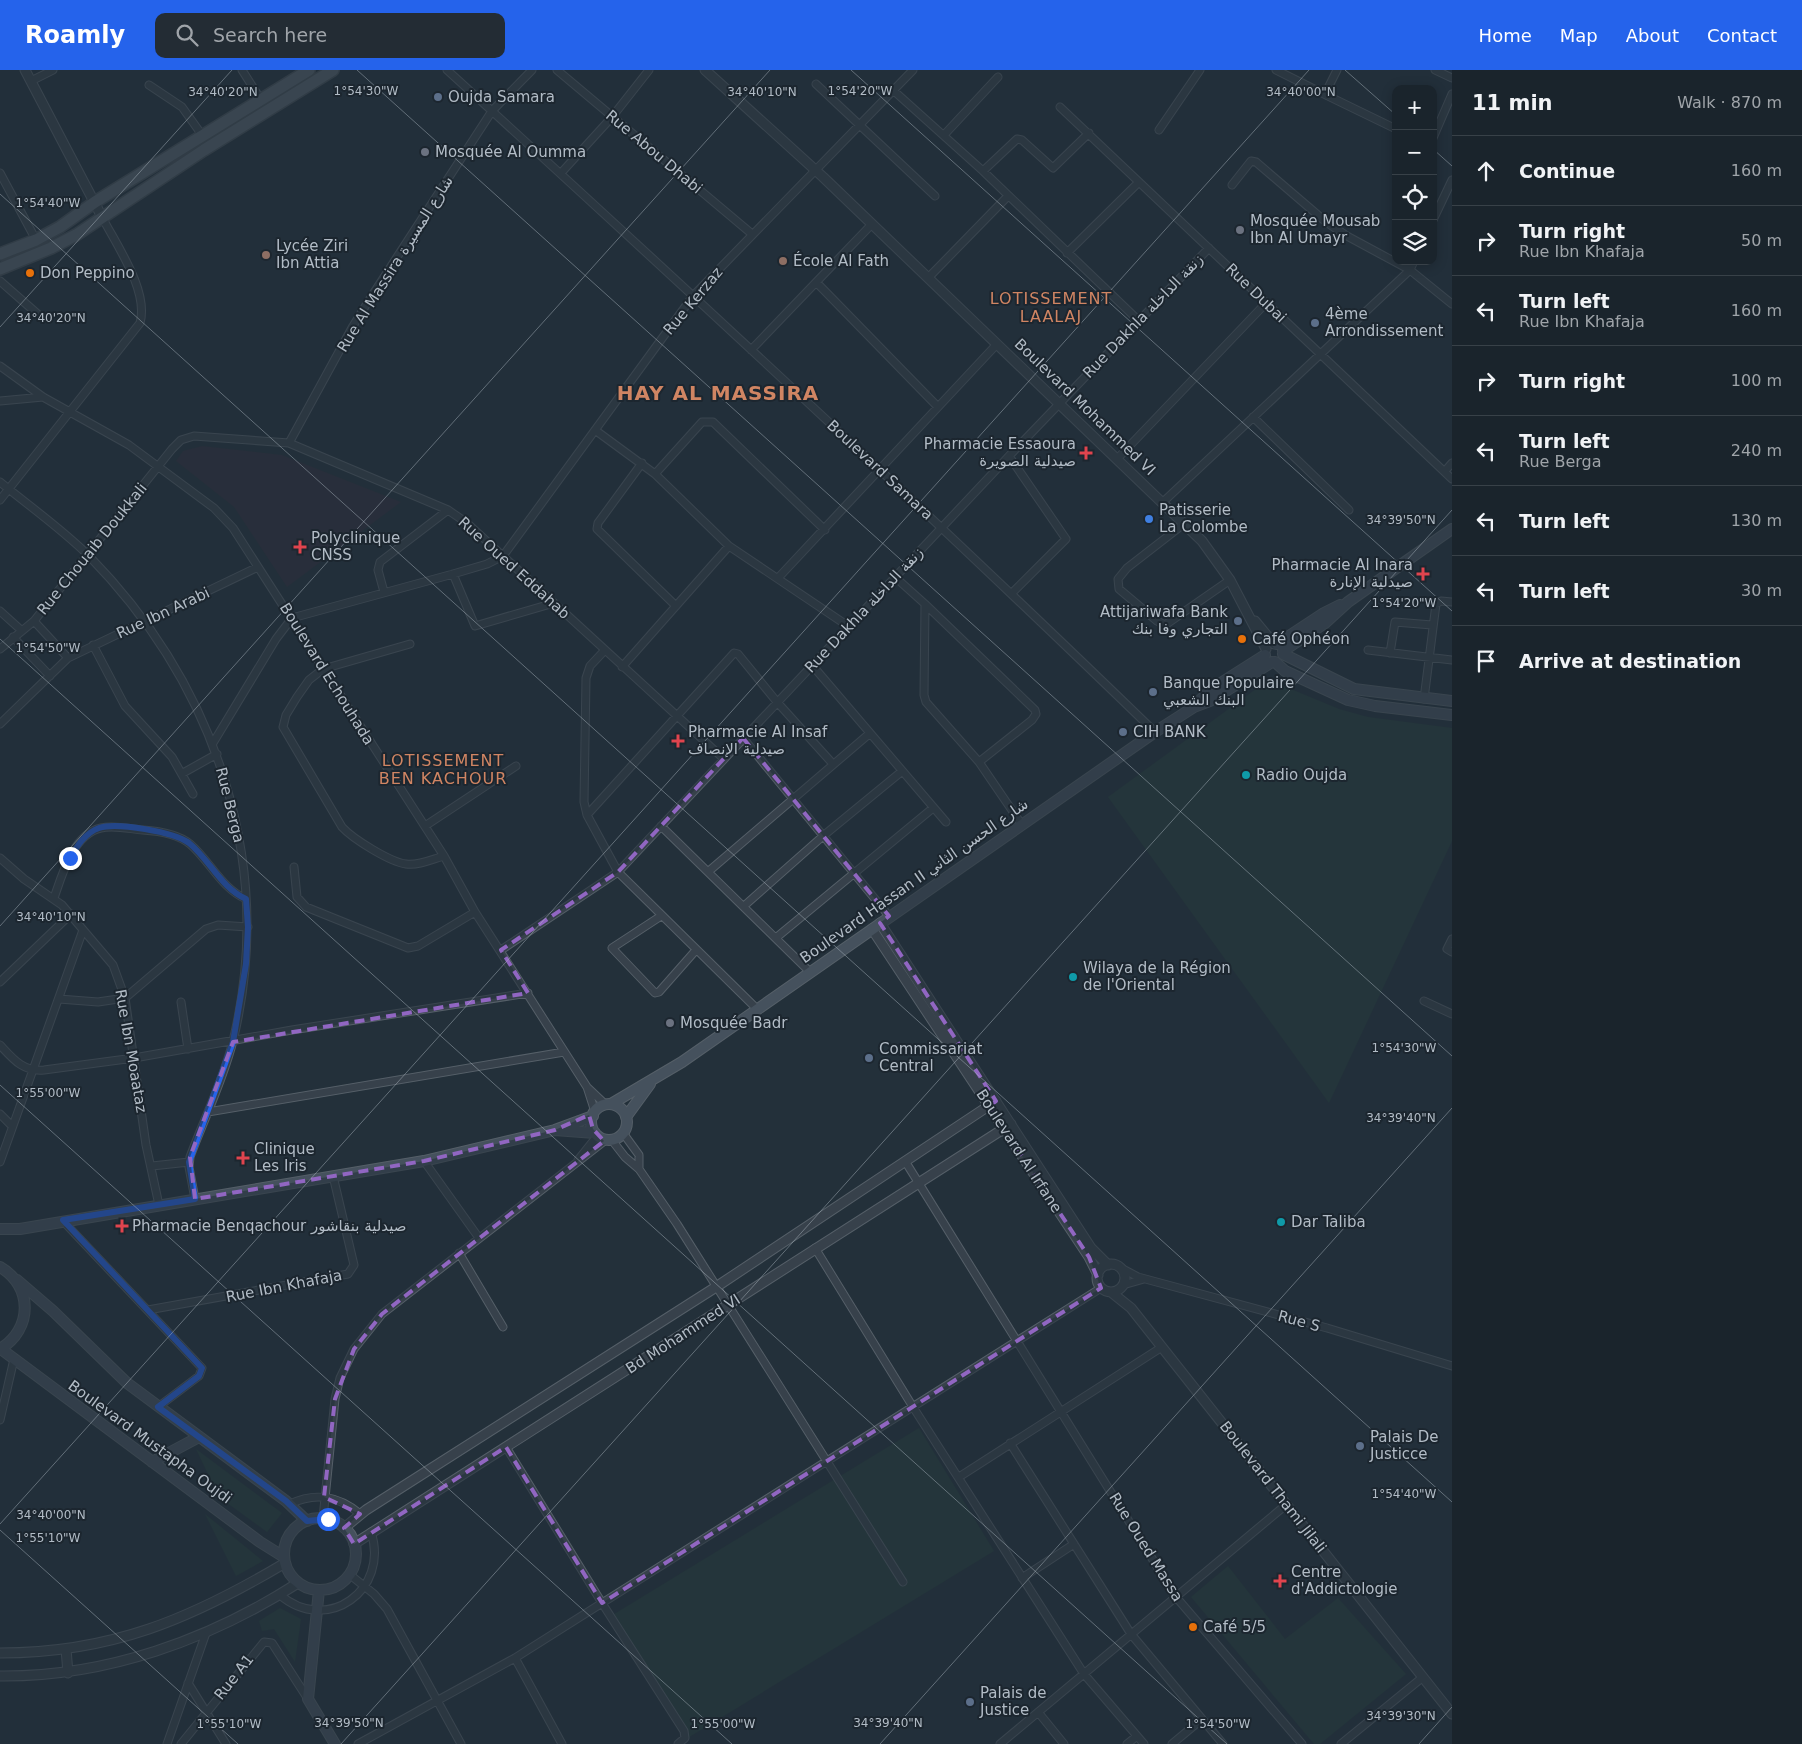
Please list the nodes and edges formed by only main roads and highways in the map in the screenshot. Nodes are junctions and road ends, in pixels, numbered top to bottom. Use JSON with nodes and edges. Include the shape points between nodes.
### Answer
{"nodes":[{"id":1,"x":309,"y":70,"type":"edge"},
{"id":2,"x":333,"y":70,"type":"edge"},
{"id":3,"x":0,"y":254,"type":"edge"},
{"id":4,"x":0,"y":269,"type":"edge"},
{"id":5,"x":1452,"y":529,"type":"edge"},
{"id":6,"x":1274,"y":653,"type":"junction"},
{"id":7,"x":1452,"y":701,"type":"edge"},
{"id":8,"x":1452,"y":714,"type":"edge"},
{"id":9,"x":652,"y":1081,"type":"junction"},
{"id":10,"x":609,"y":1104,"type":"junction"},
{"id":11,"x":594,"y":1114,"type":"junction"},
{"id":12,"x":626,"y":1117,"type":"junction"},
{"id":13,"x":555,"y":1130,"type":"junction"},
{"id":14,"x":603,"y":1137,"type":"junction"},
{"id":15,"x":0,"y":1229,"type":"edge"},
{"id":16,"x":2,"y":1266,"type":"edge"},
{"id":17,"x":17,"y":1280,"type":"junction"},
{"id":18,"x":0,"y":1349,"type":"edge"},
{"id":19,"x":199,"y":1437,"type":"junction"},
{"id":20,"x":152,"y":1462,"type":"junction"},
{"id":21,"x":307,"y":1521,"type":"junction"},
{"id":22,"x":284,"y":1560,"type":"junction"},
{"id":23,"x":319,"y":1590,"type":"junction"},
{"id":24,"x":335,"y":1744,"type":"edge"}],
"edges":[{"from":1,"to":3,"type":"main road","via":[[95,202],[60,228]]},
{"from":2,"to":4,"type":"main road","via":[[51,248]]},
{"from":5,"to":6,"type":"main road","name":"Boulevard Hassan II شارع الحسن الثاني","via":[[1348,602],[1324,612]]},
{"from":6,"to":7,"type":"main road","name":"Boulevard Mohammed VI","via":[[1354,689]]},
{"from":6,"to":8,"type":"main road","name":"Boulevard Mohammed VI","via":[[1285,672],[1348,700]]},
{"from":6,"to":9,"type":"main road","name":"Boulevard Hassan II شارع الحسن الثاني","via":[[1213,688],[1194,707]]},
{"from":9,"to":10,"type":"main road","name":"Boulevard Hassan II شارع الحسن الثاني"},
{"from":9,"to":12,"type":"main road","name":"Boulevard Hassan II شارع الحسن الثاني"},
{"from":10,"to":11,"type":"main road"},
{"from":10,"to":12,"type":"main road","via":[[620,1108]]},
{"from":11,"to":13,"type":"main road"},
{"from":11,"to":14,"type":"main road","via":[[592,1125]]},
{"from":12,"to":14,"type":"main road","via":[[623,1133]]},
{"from":13,"to":14,"type":"main road"},
{"from":13,"to":15,"type":"main road","via":[[424,1161],[20,1229]]},
{"from":16,"to":17,"type":"main road"},
{"from":17,"to":18,"type":"main road","via":[[25,1298],[25,1318],[16,1336]]},
{"from":17,"to":19,"type":"main road","via":[[126,1383]]},
{"from":18,"to":20,"type":"main road","name":"Boulevard Mustapha Oujdi"},
{"from":19,"to":20,"type":"main road"},
{"from":19,"to":21,"type":"main road","via":[[290,1504]]},
{"from":20,"to":22,"type":"main road","name":"Boulevard Mustapha Oujdi"},
{"from":21,"to":22,"type":"main road","via":[[290,1535]]},
{"from":21,"to":23,"type":"main road","via":[[322,1518],[334,1521],[344,1528],[354,1544],[355,1557],[349,1574],[333,1588]]},
{"from":22,"to":23,"type":"main road","via":[[292,1578]]},
{"from":23,"to":24,"type":"main road","via":[[308,1699]]}]}
